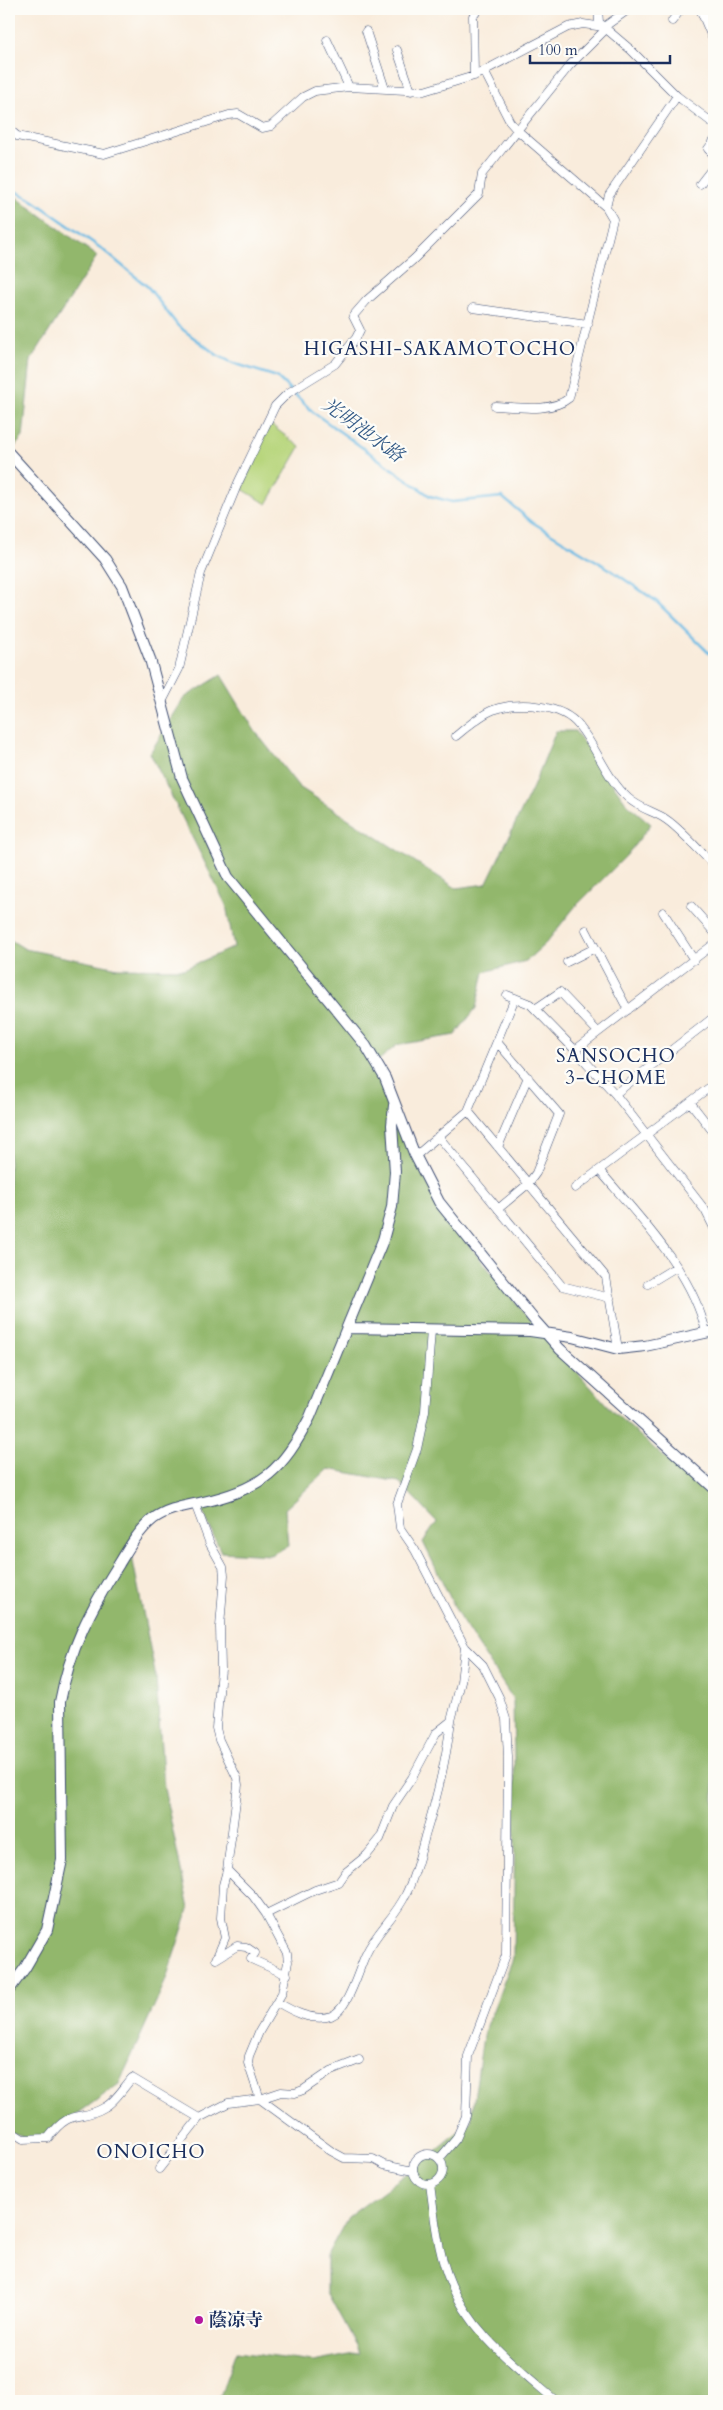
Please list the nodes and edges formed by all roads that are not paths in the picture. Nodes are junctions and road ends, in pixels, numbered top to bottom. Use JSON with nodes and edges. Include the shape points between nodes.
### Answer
{"nodes":[{"id":1,"x":479,"y":9,"type":"edge"},
{"id":2,"x":598,"y":9,"type":"edge"},
{"id":3,"x":630,"y":9,"type":"edge"},
{"id":4,"x":681,"y":9,"type":"edge"},
{"id":5,"x":701,"y":9,"type":"edge"},
{"id":6,"x":714,"y":16,"type":"edge"},
{"id":7,"x":672,"y":20,"type":"dead end"},
{"id":8,"x":604,"y":27,"type":"junction"},
{"id":9,"x":366,"y":31,"type":"dead end"},
{"id":10,"x":327,"y":40,"type":"dead end"},
{"id":11,"x":714,"y":42,"type":"edge"},
{"id":12,"x":397,"y":50,"type":"dead end"},
{"id":13,"x":484,"y":71,"type":"junction"},
{"id":14,"x":474,"y":76,"type":"junction"},
{"id":15,"x":349,"y":87,"type":"junction"},
{"id":16,"x":385,"y":89,"type":"junction"},
{"id":17,"x":411,"y":91,"type":"junction"},
{"id":18,"x":677,"y":96,"type":"junction"},
{"id":19,"x":714,"y":124,"type":"edge"},
{"id":20,"x":9,"y":128,"type":"edge"},
{"id":21,"x":517,"y":130,"type":"junction"},
{"id":22,"x":714,"y":141,"type":"edge"},
{"id":23,"x":714,"y":155,"type":"edge"},
{"id":24,"x":714,"y":166,"type":"edge"},
{"id":25,"x":700,"y":184,"type":"dead end"},
{"id":26,"x":606,"y":207,"type":"junction"},
{"id":27,"x":473,"y":308,"type":"dead end"},
{"id":28,"x":588,"y":324,"type":"junction"},
{"id":29,"x":495,"y":406,"type":"dead end"},
{"id":30,"x":9,"y":454,"type":"edge"},
{"id":31,"x":162,"y":702,"type":"junction"},
{"id":32,"x":456,"y":736,"type":"dead end"},
{"id":33,"x":714,"y":852,"type":"edge"},
{"id":34,"x":711,"y":862,"type":"edge"},
{"id":35,"x":691,"y":906,"type":"dead end"},
{"id":36,"x":663,"y":912,"type":"dead end"},
{"id":37,"x":586,"y":930,"type":"dead end"},
{"id":38,"x":714,"y":932,"type":"edge"},
{"id":39,"x":714,"y":944,"type":"edge"},
{"id":40,"x":595,"y":948,"type":"junction"},
{"id":41,"x":694,"y":960,"type":"junction"},
{"id":42,"x":567,"y":962,"type":"dead end"},
{"id":43,"x":507,"y":995,"type":"dead end"},
{"id":44,"x":516,"y":998,"type":"junction"},
{"id":45,"x":535,"y":1008,"type":"junction"},
{"id":46,"x":628,"y":1010,"type":"junction"},
{"id":47,"x":714,"y":1018,"type":"edge"},
{"id":48,"x":598,"y":1032,"type":"junction"},
{"id":49,"x":497,"y":1042,"type":"junction"},
{"id":50,"x":576,"y":1050,"type":"junction"},
{"id":51,"x":528,"y":1077,"type":"junction"},
{"id":52,"x":714,"y":1084,"type":"edge"},
{"id":53,"x":615,"y":1094,"type":"junction"},
{"id":54,"x":690,"y":1102,"type":"junction"},
{"id":55,"x":394,"y":1103,"type":"junction"},
{"id":56,"x":468,"y":1112,"type":"junction"},
{"id":57,"x":714,"y":1133,"type":"edge"},
{"id":58,"x":438,"y":1136,"type":"junction"},
{"id":59,"x":647,"y":1136,"type":"junction"},
{"id":60,"x":498,"y":1147,"type":"junction"},
{"id":61,"x":414,"y":1153,"type":"junction"},
{"id":62,"x":600,"y":1171,"type":"junction"},
{"id":63,"x":528,"y":1184,"type":"junction"},
{"id":64,"x":576,"y":1188,"type":"dead end"},
{"id":65,"x":498,"y":1209,"type":"junction"},
{"id":66,"x":714,"y":1228,"type":"edge"},
{"id":67,"x":676,"y":1268,"type":"junction"},
{"id":68,"x":648,"y":1284,"type":"dead end"},
{"id":69,"x":610,"y":1298,"type":"junction"},
{"id":70,"x":347,"y":1328,"type":"junction"},
{"id":71,"x":431,"y":1330,"type":"junction"},
{"id":72,"x":710,"y":1331,"type":"edge"},
{"id":73,"x":546,"y":1333,"type":"junction"},
{"id":74,"x":618,"y":1349,"type":"junction"},
{"id":75,"x":714,"y":1488,"type":"edge"},
{"id":76,"x":195,"y":1504,"type":"junction"},
{"id":77,"x":465,"y":1647,"type":"junction"},
{"id":78,"x":451,"y":1721,"type":"junction"},
{"id":79,"x":226,"y":1870,"type":"junction"},
{"id":80,"x":266,"y":1914,"type":"junction"},
{"id":81,"x":287,"y":1975,"type":"junction"},
{"id":82,"x":9,"y":1990,"type":"edge"},
{"id":83,"x":277,"y":2002,"type":"junction"},
{"id":84,"x":359,"y":2060,"type":"dead end"},
{"id":85,"x":260,"y":2099,"type":"junction"},
{"id":86,"x":200,"y":2118,"type":"junction"},
{"id":87,"x":9,"y":2130,"type":"edge"},
{"id":88,"x":439,"y":2159,"type":"junction"},
{"id":89,"x":159,"y":2169,"type":"dead end"},
{"id":90,"x":413,"y":2171,"type":"junction"},
{"id":91,"x":430,"y":2184,"type":"junction"},
{"id":92,"x":556,"y":2401,"type":"edge"}],
"edges":[{"from":1,"to":14,"type":"street","via":[[473,16]]},
{"from":2,"to":8,"type":"street","via":[[599,22]]},
{"from":3,"to":8,"type":"street"},
{"from":4,"to":7,"type":"street"},
{"from":5,"to":6,"type":"street"},
{"from":5,"to":11,"type":"street"},
{"from":8,"to":13,"type":"street","via":[[583,24],[568,27]]},
{"from":8,"to":18,"type":"street"},
{"from":8,"to":21,"type":"street"},
{"from":9,"to":16,"type":"street"},
{"from":10,"to":15,"type":"street"},
{"from":12,"to":17,"type":"street"},
{"from":13,"to":14,"type":"street"},
{"from":13,"to":21,"type":"street"},
{"from":14,"to":17,"type":"street","via":[[424,91]]},
{"from":15,"to":16,"type":"street"},
{"from":15,"to":20,"type":"street","via":[[316,91],[303,97],[271,126],[262,128],[238,114],[229,115],[104,154],[17,136]]},
{"from":16,"to":17,"type":"street"},
{"from":18,"to":19,"type":"street"},
{"from":18,"to":26,"type":"street","via":[[622,174],[606,201]]},
{"from":21,"to":26,"type":"street"},
{"from":21,"to":31,"type":"street","via":[[482,174],[479,194],[353,316],[360,330],[335,364],[275,406],[238,483],[201,574],[179,669]]},
{"from":22,"to":23,"type":"street","via":[[708,149]]},
{"from":24,"to":25,"type":"street"},
{"from":26,"to":28,"type":"street","via":[[613,220]]},
{"from":27,"to":28,"type":"street"},
{"from":28,"to":29,"type":"street","via":[[569,398],[564,402],[535,407]]},
{"from":30,"to":31,"type":"street","via":[[105,559],[122,586],[150,659]]},
{"from":31,"to":55,"type":"street","via":[[182,778],[228,877],[366,1046],[385,1078]]},
{"from":32,"to":34,"type":"street","via":[[480,717],[501,708],[536,706],[558,710],[578,724],[596,756],[627,797],[664,818]]},
{"from":33,"to":34,"type":"street"},
{"from":35,"to":38,"type":"street"},
{"from":36,"to":41,"type":"street"},
{"from":37,"to":40,"type":"street"},
{"from":39,"to":41,"type":"street"},
{"from":40,"to":42,"type":"street"},
{"from":40,"to":46,"type":"street"},
{"from":41,"to":46,"type":"street"},
{"from":43,"to":44,"type":"street"},
{"from":44,"to":45,"type":"street"},
{"from":44,"to":49,"type":"street"},
{"from":45,"to":48,"type":"street","via":[[560,992]]},
{"from":45,"to":50,"type":"street"},
{"from":46,"to":48,"type":"street"},
{"from":47,"to":53,"type":"street"},
{"from":48,"to":50,"type":"street"},
{"from":49,"to":51,"type":"street"},
{"from":49,"to":56,"type":"street"},
{"from":50,"to":53,"type":"street"},
{"from":51,"to":60,"type":"street"},
{"from":51,"to":63,"type":"street","via":[[559,1114],[536,1173]]},
{"from":52,"to":54,"type":"street"},
{"from":53,"to":59,"type":"street"},
{"from":54,"to":57,"type":"street"},
{"from":54,"to":59,"type":"street"},
{"from":55,"to":61,"type":"street"},
{"from":55,"to":70,"type":"street","via":[[392,1207],[383,1240]]},
{"from":56,"to":58,"type":"street"},
{"from":56,"to":60,"type":"street"},
{"from":58,"to":61,"type":"street","via":[[420,1152]]},
{"from":58,"to":65,"type":"street"},
{"from":59,"to":62,"type":"street"},
{"from":59,"to":66,"type":"street","via":[[705,1210]]},
{"from":60,"to":63,"type":"street"},
{"from":61,"to":73,"type":"street","via":[[449,1216]]},
{"from":62,"to":64,"type":"street"},
{"from":62,"to":67,"type":"street","via":[[661,1243]]},
{"from":63,"to":65,"type":"street"},
{"from":63,"to":69,"type":"street","via":[[606,1277]]},
{"from":65,"to":69,"type":"street","via":[[562,1286]]},
{"from":67,"to":68,"type":"street"},
{"from":67,"to":72,"type":"street","via":[[700,1305]]},
{"from":69,"to":74,"type":"street"},
{"from":70,"to":71,"type":"street"},
{"from":70,"to":76,"type":"street","via":[[310,1417],[283,1462],[264,1480],[232,1496]]},
{"from":71,"to":73,"type":"street"},
{"from":71,"to":77,"type":"street","via":[[424,1411],[417,1449],[397,1504],[400,1528],[415,1550]]},
{"from":72,"to":74,"type":"street"},
{"from":73,"to":74,"type":"street"},
{"from":73,"to":75,"type":"street"},
{"from":76,"to":79,"type":"street","via":[[224,1575],[216,1728],[238,1785]]},
{"from":76,"to":82,"type":"street","via":[[180,1506],[153,1519],[130,1546],[78,1635],[60,1702],[62,1860],[55,1900],[47,1930]]},
{"from":77,"to":78,"type":"street","via":[[461,1682]]},
{"from":77,"to":88,"type":"street","via":[[483,1665],[506,1719],[506,1955],[468,2056],[466,2116],[456,2139]]},
{"from":78,"to":80,"type":"street","via":[[436,1733],[393,1806],[380,1840],[367,1855],[339,1882]]},
{"from":78,"to":83,"type":"street","via":[[437,1798],[406,1895],[365,1955],[357,1979],[338,2011],[330,2016],[306,2016]]},
{"from":79,"to":80,"type":"street"},
{"from":79,"to":81,"type":"street","via":[[221,1918],[225,1938],[216,1959],[237,1946],[246,1947],[254,1953],[251,1959]]},
{"from":80,"to":81,"type":"street","via":[[287,1953]]},
{"from":81,"to":83,"type":"street"},
{"from":83,"to":85,"type":"street","via":[[258,2032],[249,2056],[248,2063]]},
{"from":84,"to":85,"type":"street","via":[[331,2071],[303,2090],[281,2092]]},
{"from":85,"to":86,"type":"street","via":[[228,2103]]},
{"from":85,"to":90,"type":"street","via":[[344,2158],[373,2159],[384,2165]]},
{"from":86,"to":87,"type":"street","via":[[132,2078],[106,2107],[71,2116],[59,2123],[48,2138],[23,2138]]},
{"from":86,"to":89,"type":"street"},
{"from":88,"to":90,"type":"street","via":[[431,2155],[422,2156],[415,2162]]},
{"from":88,"to":91,"type":"street","via":[[441,2176]]},
{"from":90,"to":91,"type":"street","via":[[421,2182]]},
{"from":91,"to":92,"type":"street","via":[[447,2274],[458,2299],[484,2337]]}]}
